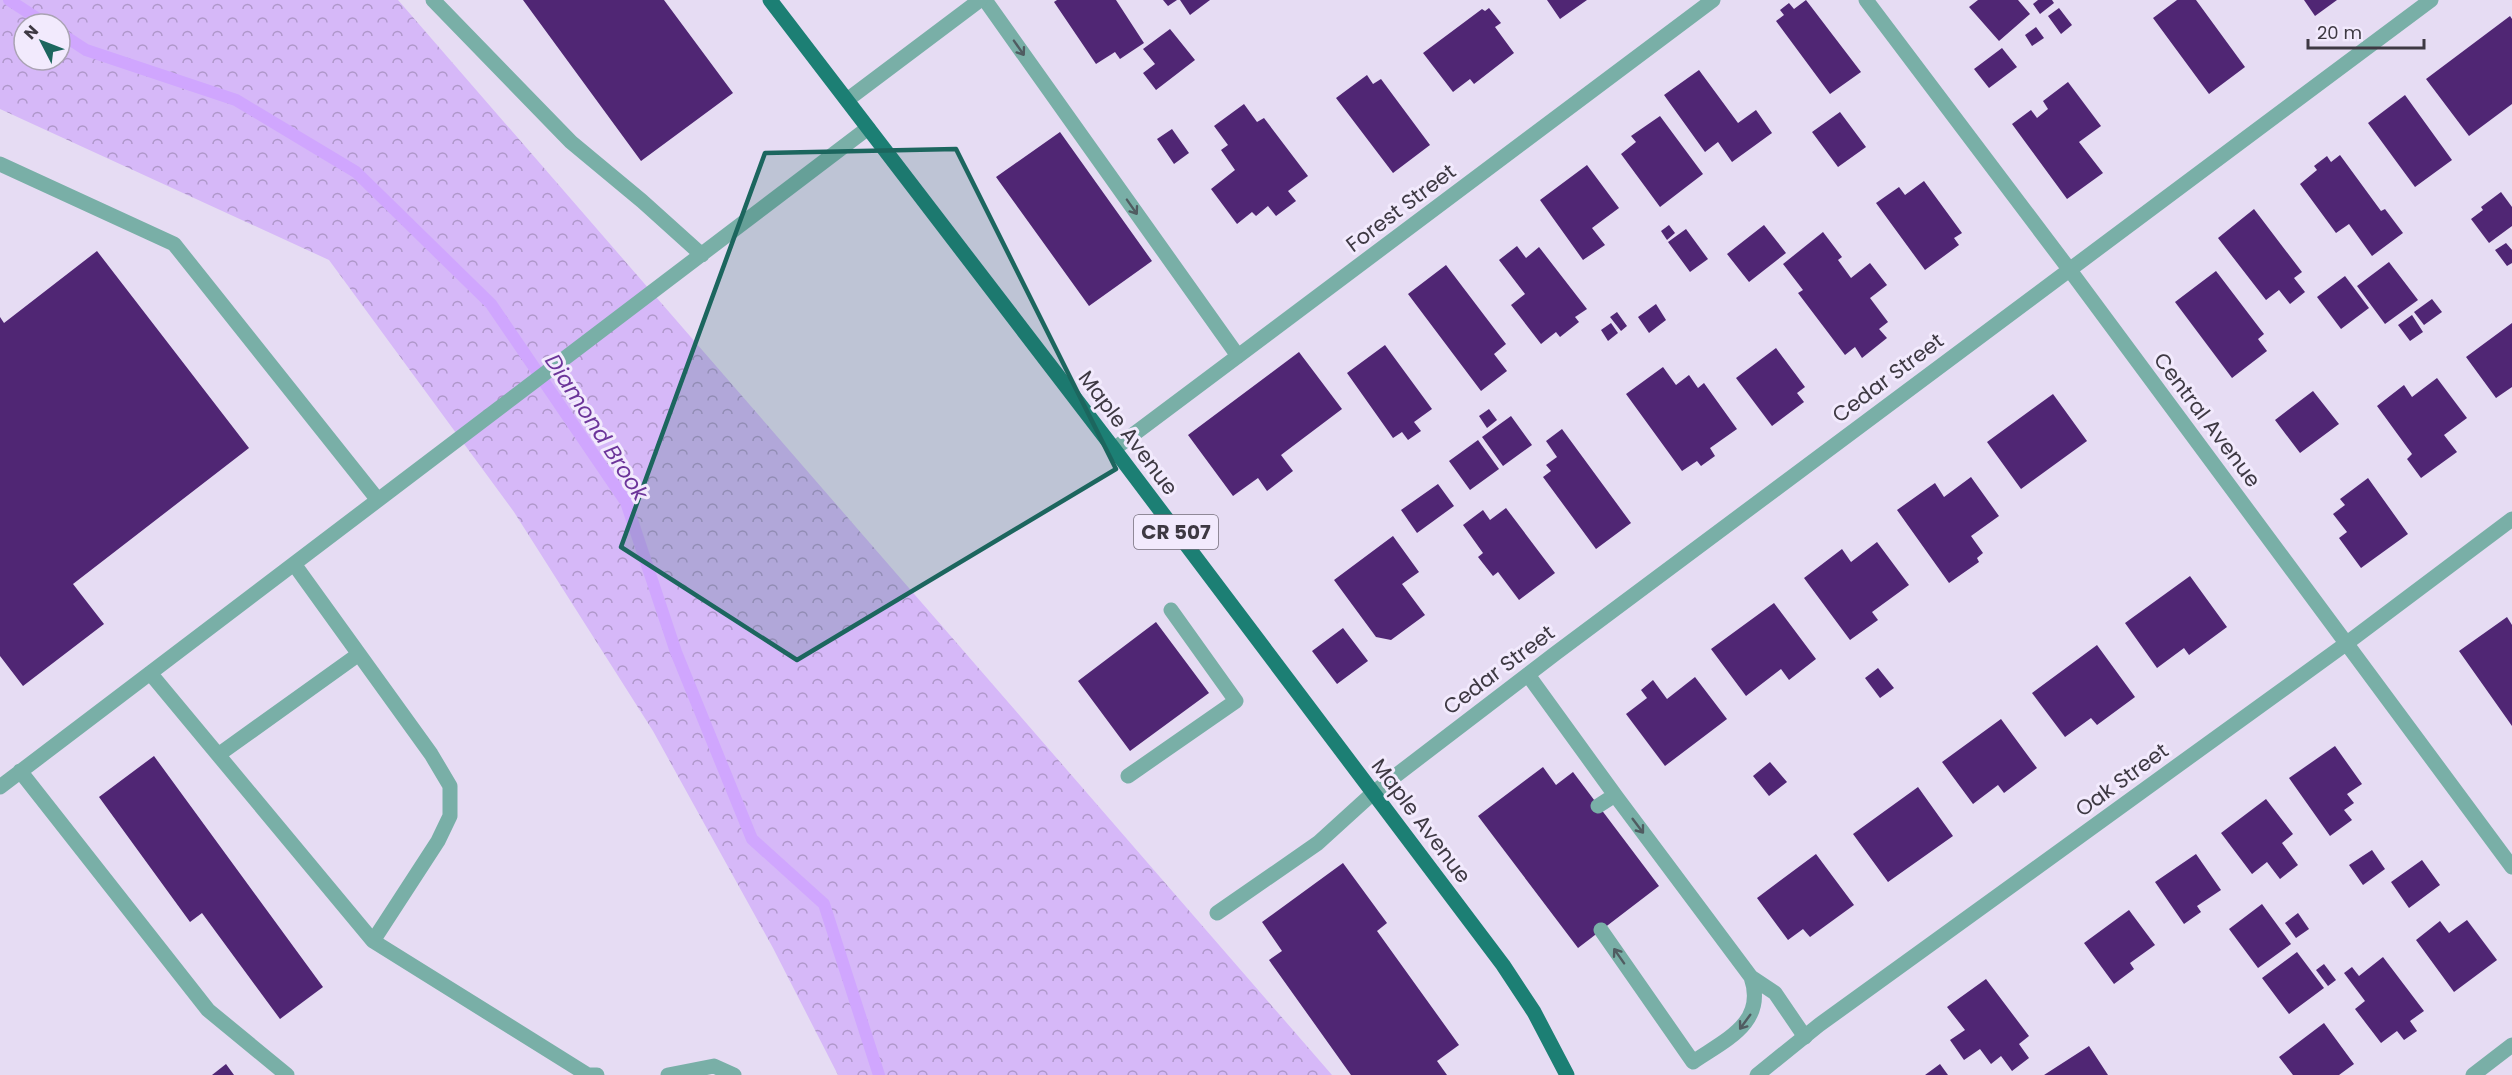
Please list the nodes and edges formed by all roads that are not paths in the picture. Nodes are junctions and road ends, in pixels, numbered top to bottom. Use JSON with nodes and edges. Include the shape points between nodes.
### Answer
{"nodes":[{"id":1,"x":433,"y":0,"type":"edge"},
{"id":2,"x":770,"y":0,"type":"edge"},
{"id":3,"x":980,"y":0,"type":"edge"},
{"id":4,"x":985,"y":0,"type":"edge"},
{"id":5,"x":1713,"y":0,"type":"edge"},
{"id":6,"x":1866,"y":0,"type":"edge"},
{"id":7,"x":2431,"y":0,"type":"edge"},
{"id":8,"x":847,"y":100,"type":"junction"},
{"id":9,"x":868,"y":128,"type":"junction"},
{"id":10,"x":0,"y":164,"type":"edge"},
{"id":11,"x":702,"y":255,"type":"junction"},
{"id":12,"x":2069,"y":269,"type":"junction"},
{"id":13,"x":1238,"y":356,"type":"junction"},
{"id":14,"x":1114,"y":449,"type":"junction"},
{"id":15,"x":378,"y":500,"type":"junction"},
{"id":16,"x":2512,"y":519,"type":"edge"},
{"id":17,"x":294,"y":564,"type":"junction"},
{"id":18,"x":1171,"y":610,"type":"dead end"},
{"id":19,"x":2347,"y":643,"type":"junction"},
{"id":20,"x":359,"y":654,"type":"junction"},
{"id":21,"x":150,"y":673,"type":"junction"},
{"id":22,"x":1528,"y":675,"type":"junction"},
{"id":23,"x":218,"y":755,"type":"junction"},
{"id":24,"x":20,"y":771,"type":"junction"},
{"id":25,"x":1128,"y":776,"type":"dead end"},
{"id":26,"x":0,"y":787,"type":"edge"},
{"id":27,"x":1373,"y":793,"type":"junction"},
{"id":28,"x":1615,"y":795,"type":"junction"},
{"id":29,"x":1598,"y":806,"type":"dead end"},
{"id":30,"x":2512,"y":867,"type":"edge"},
{"id":31,"x":1217,"y":913,"type":"dead end"},
{"id":32,"x":1601,"y":930,"type":"dead end"},
{"id":33,"x":373,"y":941,"type":"junction"},
{"id":34,"x":1751,"y":977,"type":"junction"},
{"id":35,"x":1805,"y":1037,"type":"junction"},
{"id":36,"x":2512,"y":1046,"type":"edge"},
{"id":37,"x":287,"y":1075,"type":"edge"},
{"id":38,"x":597,"y":1075,"type":"edge"},
{"id":39,"x":668,"y":1075,"type":"edge"},
{"id":40,"x":734,"y":1075,"type":"edge"},
{"id":41,"x":1567,"y":1075,"type":"edge"},
{"id":42,"x":1756,"y":1075,"type":"edge"},
{"id":43,"x":2473,"y":1075,"type":"edge"}],
"edges":[{"from":1,"to":11,"type":"street","via":[[571,142]]},
{"from":2,"to":8,"type":"main road","name":"Maple Avenue","number":"CR 507"},
{"from":3,"to":8,"type":"street"},
{"from":4,"to":13,"type":"street","one_way":true},
{"from":5,"to":13,"type":"street","name":"Forest Street"},
{"from":6,"to":12,"type":"street","name":"Central Avenue"},
{"from":7,"to":12,"type":"street","name":"Cedar Street"},
{"from":8,"to":9,"type":"main road","name":"Maple Avenue","number":"CR 507"},
{"from":9,"to":11,"type":"street"},
{"from":9,"to":14,"type":"main road","name":"Maple Avenue","number":"CR 507"},
{"from":10,"to":15,"type":"street","via":[[174,244]]},
{"from":11,"to":15,"type":"street"},
{"from":12,"to":19,"type":"street","name":"Central Avenue"},
{"from":12,"to":22,"type":"street","name":"Cedar Street"},
{"from":13,"to":14,"type":"street","name":"Forest Street"},
{"from":14,"to":27,"type":"main road","name":"Maple Avenue","number":"CR 507"},
{"from":15,"to":17,"type":"street"},
{"from":16,"to":19,"type":"street","name":"Oak Street"},
{"from":17,"to":20,"type":"street"},
{"from":17,"to":21,"type":"street"},
{"from":18,"to":25,"type":"street","via":[[1236,701]]},
{"from":19,"to":30,"type":"street","name":"Central Avenue"},
{"from":19,"to":35,"type":"street","name":"Oak Street"},
{"from":20,"to":23,"type":"street"},
{"from":20,"to":33,"type":"street","via":[[450,786],[450,816]]},
{"from":21,"to":23,"type":"street"},
{"from":21,"to":24,"type":"street"},
{"from":22,"to":27,"type":"street","name":"Cedar Street"},
{"from":22,"to":28,"type":"street"},
{"from":23,"to":33,"type":"street"},
{"from":24,"to":26,"type":"street"},
{"from":24,"to":37,"type":"street","via":[[208,1010]]},
{"from":27,"to":31,"type":"street","name":"Cedar Street","via":[[1318,843]]},
{"from":27,"to":41,"type":"main road","name":"Maple Avenue","number":"CR 507","via":[[1503,965],[1534,1012]]},
{"from":28,"to":29,"type":"street"},
{"from":28,"to":34,"type":"street","one_way":true},
{"from":34,"to":32,"type":"street","one_way":true,"via":[[1755,989],[1750,1017],[1740,1030],[1693,1062]]},
{"from":33,"to":38,"type":"street","via":[[588,1075]]},
{"from":34,"to":35,"type":"street","via":[[1775,993]]},
{"from":35,"to":42,"type":"street","name":"Oak Street"},
{"from":36,"to":43,"type":"street"},
{"from":39,"to":40,"type":"street","via":[[714,1066]]}]}
